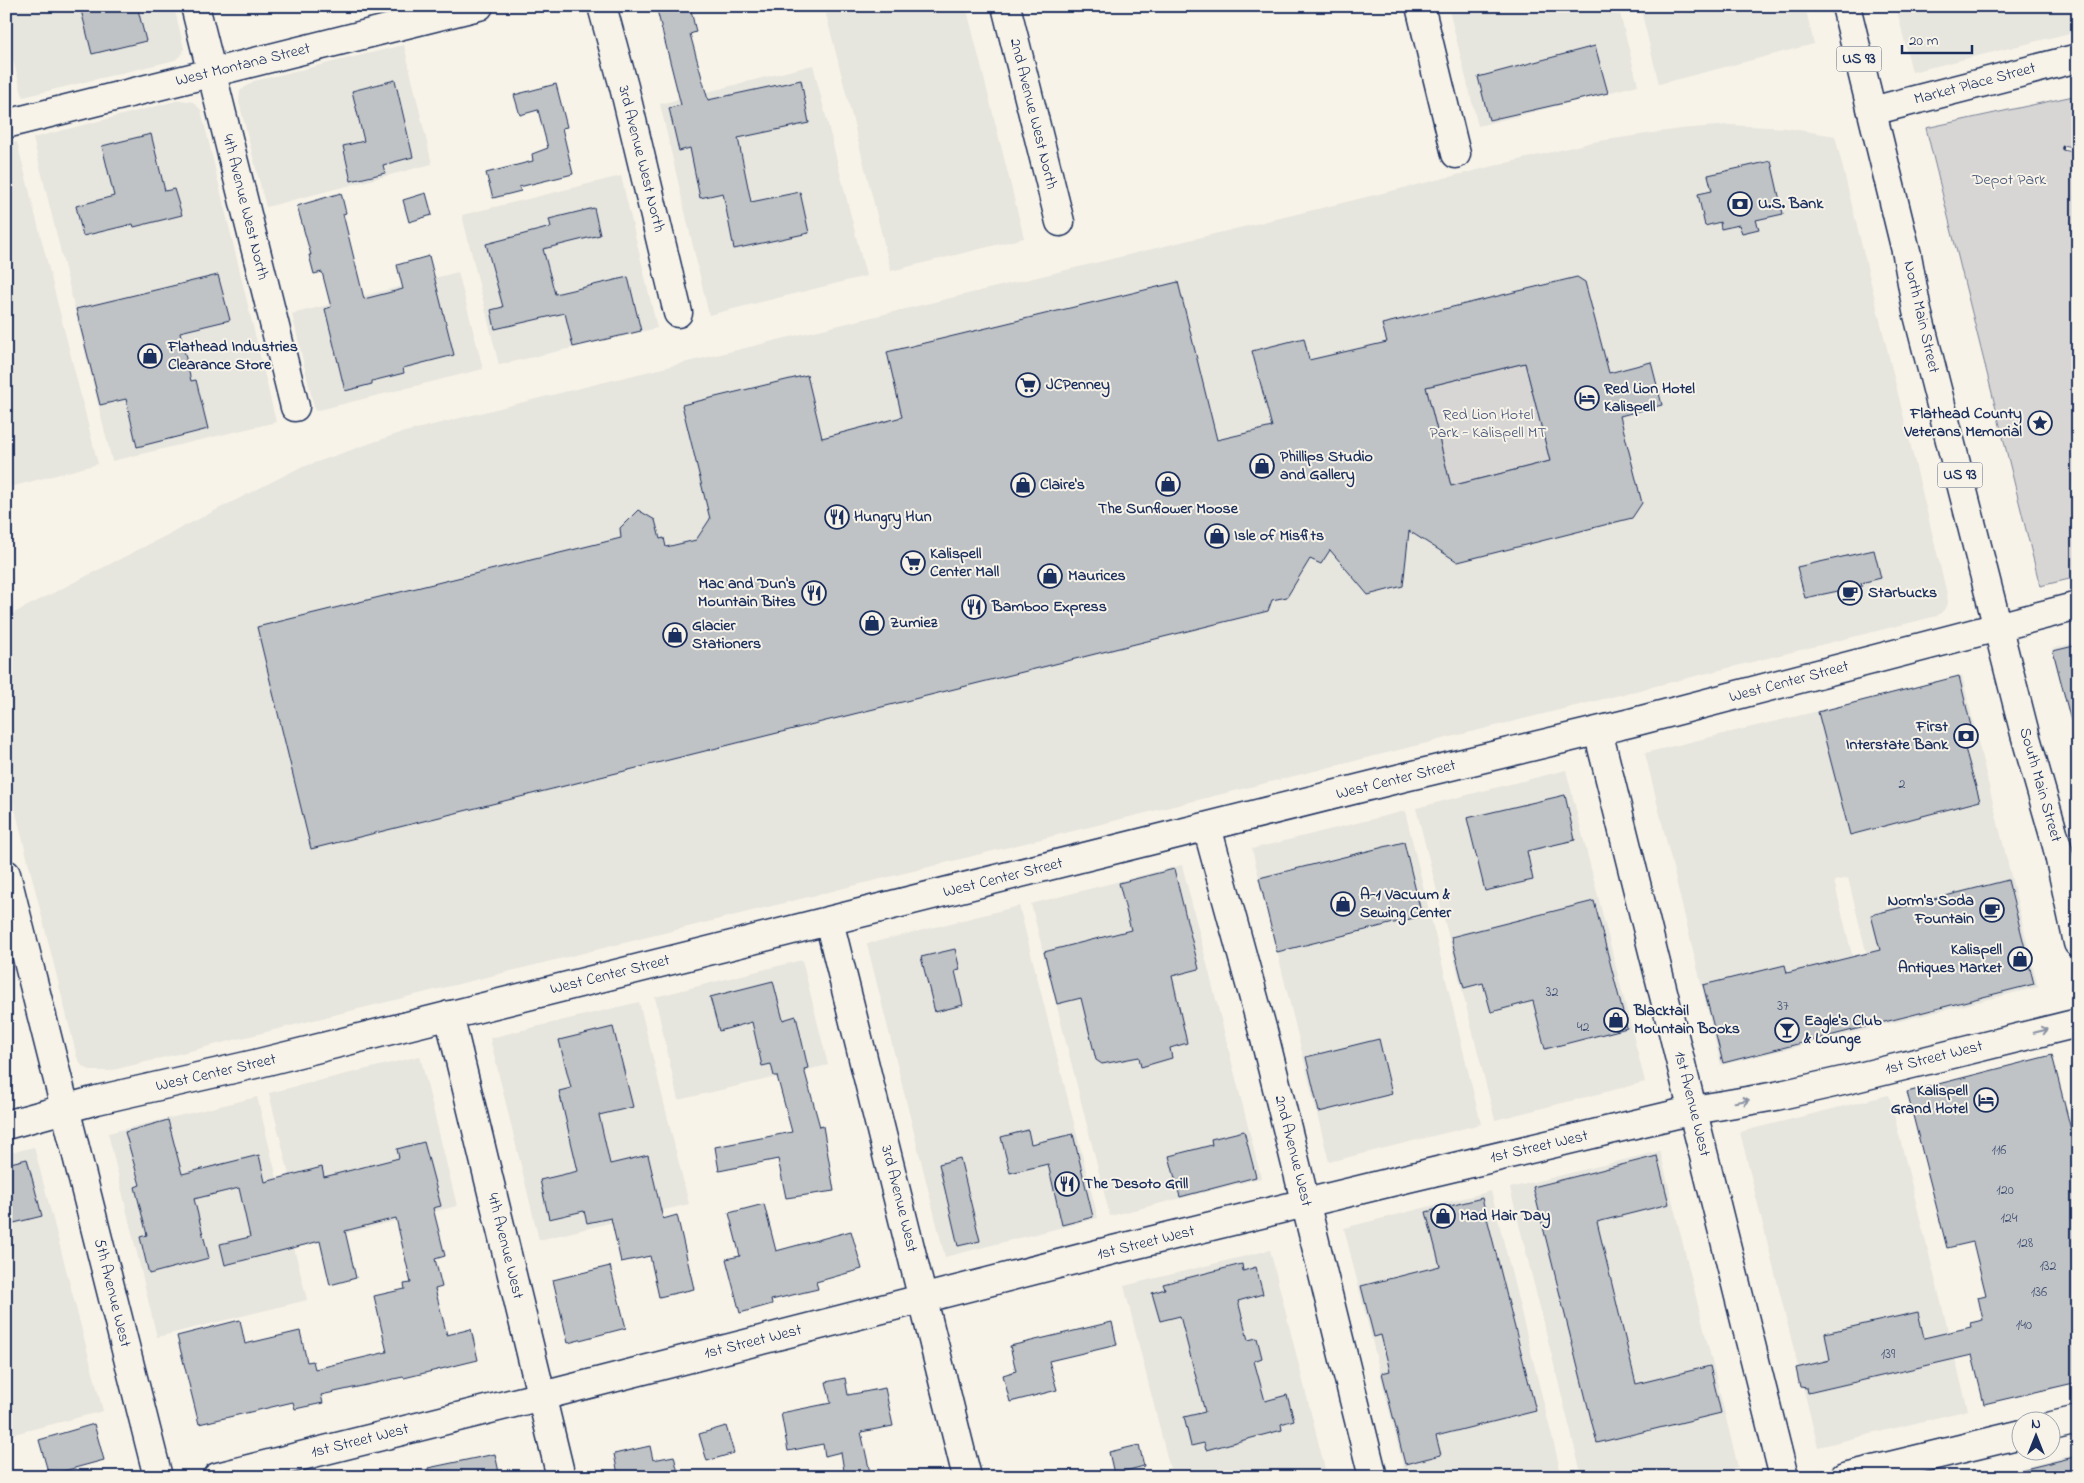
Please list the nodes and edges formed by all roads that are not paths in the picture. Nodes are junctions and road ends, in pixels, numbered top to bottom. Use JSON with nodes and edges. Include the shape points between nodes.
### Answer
{"nodes":[{"id":1,"x":195,"y":6,"type":"edge"},
{"id":2,"x":479,"y":6,"type":"edge"},
{"id":3,"x":602,"y":6,"type":"edge"},
{"id":4,"x":1006,"y":6,"type":"edge"},
{"id":5,"x":1420,"y":6,"type":"edge"},
{"id":6,"x":1846,"y":6,"type":"edge"},
{"id":7,"x":2078,"y":58,"type":"edge"},
{"id":8,"x":212,"y":73,"type":"junction"},
{"id":9,"x":1872,"y":111,"type":"junction"},
{"id":10,"x":6,"y":124,"type":"edge"},
{"id":11,"x":1456,"y":154,"type":"dead end"},
{"id":12,"x":1060,"y":222,"type":"dead end"},
{"id":13,"x":678,"y":313,"type":"dead end"},
{"id":14,"x":295,"y":408,"type":"dead end"},
{"id":15,"x":2078,"y":606,"type":"edge"},
{"id":16,"x":1998,"y":627,"type":"junction"},
{"id":17,"x":1598,"y":731,"type":"junction"},
{"id":18,"x":1207,"y":827,"type":"junction"},
{"id":19,"x":6,"y":874,"type":"edge"},
{"id":20,"x":829,"y":921,"type":"junction"},
{"id":21,"x":2078,"y":943,"type":"edge"},
{"id":22,"x":449,"y":1014,"type":"junction"},
{"id":23,"x":2078,"y":1023,"type":"edge"},
{"id":24,"x":64,"y":1110,"type":"junction"},
{"id":25,"x":1694,"y":1110,"type":"junction"},
{"id":26,"x":6,"y":1125,"type":"edge"},
{"id":27,"x":1306,"y":1203,"type":"junction"},
{"id":28,"x":924,"y":1298,"type":"junction"},
{"id":29,"x":542,"y":1396,"type":"junction"},
{"id":30,"x":2078,"y":1420,"type":"edge"},
{"id":31,"x":2062,"y":1424,"type":"edge"},
{"id":32,"x":2012,"y":1436,"type":"edge"},
{"id":33,"x":158,"y":1477,"type":"edge"},
{"id":34,"x":217,"y":1477,"type":"edge"},
{"id":35,"x":561,"y":1477,"type":"edge"},
{"id":36,"x":968,"y":1477,"type":"edge"},
{"id":37,"x":1373,"y":1477,"type":"edge"},
{"id":38,"x":1784,"y":1477,"type":"edge"},
{"id":39,"x":1844,"y":1477,"type":"edge"}],
"edges":[{"from":1,"to":8,"type":"street","name":"4th Avenue West North"},
{"from":2,"to":8,"type":"street","name":"West Montana Street"},
{"from":3,"to":13,"type":"street","name":"3rd Avenue West North"},
{"from":4,"to":12,"type":"street","name":"2nd Avenue West North"},
{"from":5,"to":11,"type":"street"},
{"from":6,"to":9,"type":"street","name":"North Main Street","number":"US 93"},
{"from":7,"to":9,"type":"street","name":"Market Place Street"},
{"from":8,"to":10,"type":"street","name":"West Montana Street"},
{"from":8,"to":14,"type":"street","name":"4th Avenue West North"},
{"from":9,"to":16,"type":"street","name":"North Main Street","number":"US 93","via":[[1918,311]]},
{"from":15,"to":16,"type":"street","name":"West Center Street"},
{"from":16,"to":17,"type":"street","name":"West Center Street"},
{"from":16,"to":21,"type":"street","name":"South Main Street","number":"US 93","via":[[2057,846]]},
{"from":17,"to":18,"type":"street","name":"West Center Street"},
{"from":17,"to":25,"type":"street","name":"1st Avenue West"},
{"from":18,"to":20,"type":"street","name":"West Center Street"},
{"from":18,"to":27,"type":"street","name":"2nd Avenue West"},
{"from":19,"to":24,"type":"street","name":"5th Avenue West"},
{"from":20,"to":22,"type":"street","name":"West Center Street"},
{"from":20,"to":28,"type":"street","name":"3rd Avenue West"},
{"from":22,"to":24,"type":"street","name":"West Center Street"},
{"from":22,"to":29,"type":"street","name":"4th Avenue West"},
{"from":25,"to":23,"type":"street","name":"1st Street West","one_way":true,"via":[[1794,1092]]},
{"from":24,"to":26,"type":"street","name":"West Center Street"},
{"from":24,"to":33,"type":"street","name":"5th Avenue West"},
{"from":25,"to":27,"type":"street","name":"1st Street West"},
{"from":25,"to":38,"type":"street","name":"1st Avenue West"},
{"from":27,"to":28,"type":"street","name":"1st Street West"},
{"from":27,"to":37,"type":"street","name":"2nd Avenue West"},
{"from":28,"to":29,"type":"street","name":"1st Street West"},
{"from":28,"to":36,"type":"street","name":"3rd Avenue West"},
{"from":29,"to":34,"type":"street","name":"1st Street West"},
{"from":29,"to":35,"type":"street","name":"4th Avenue West"},
{"from":30,"to":31,"type":"street"},
{"from":32,"to":39,"type":"street"}]}
